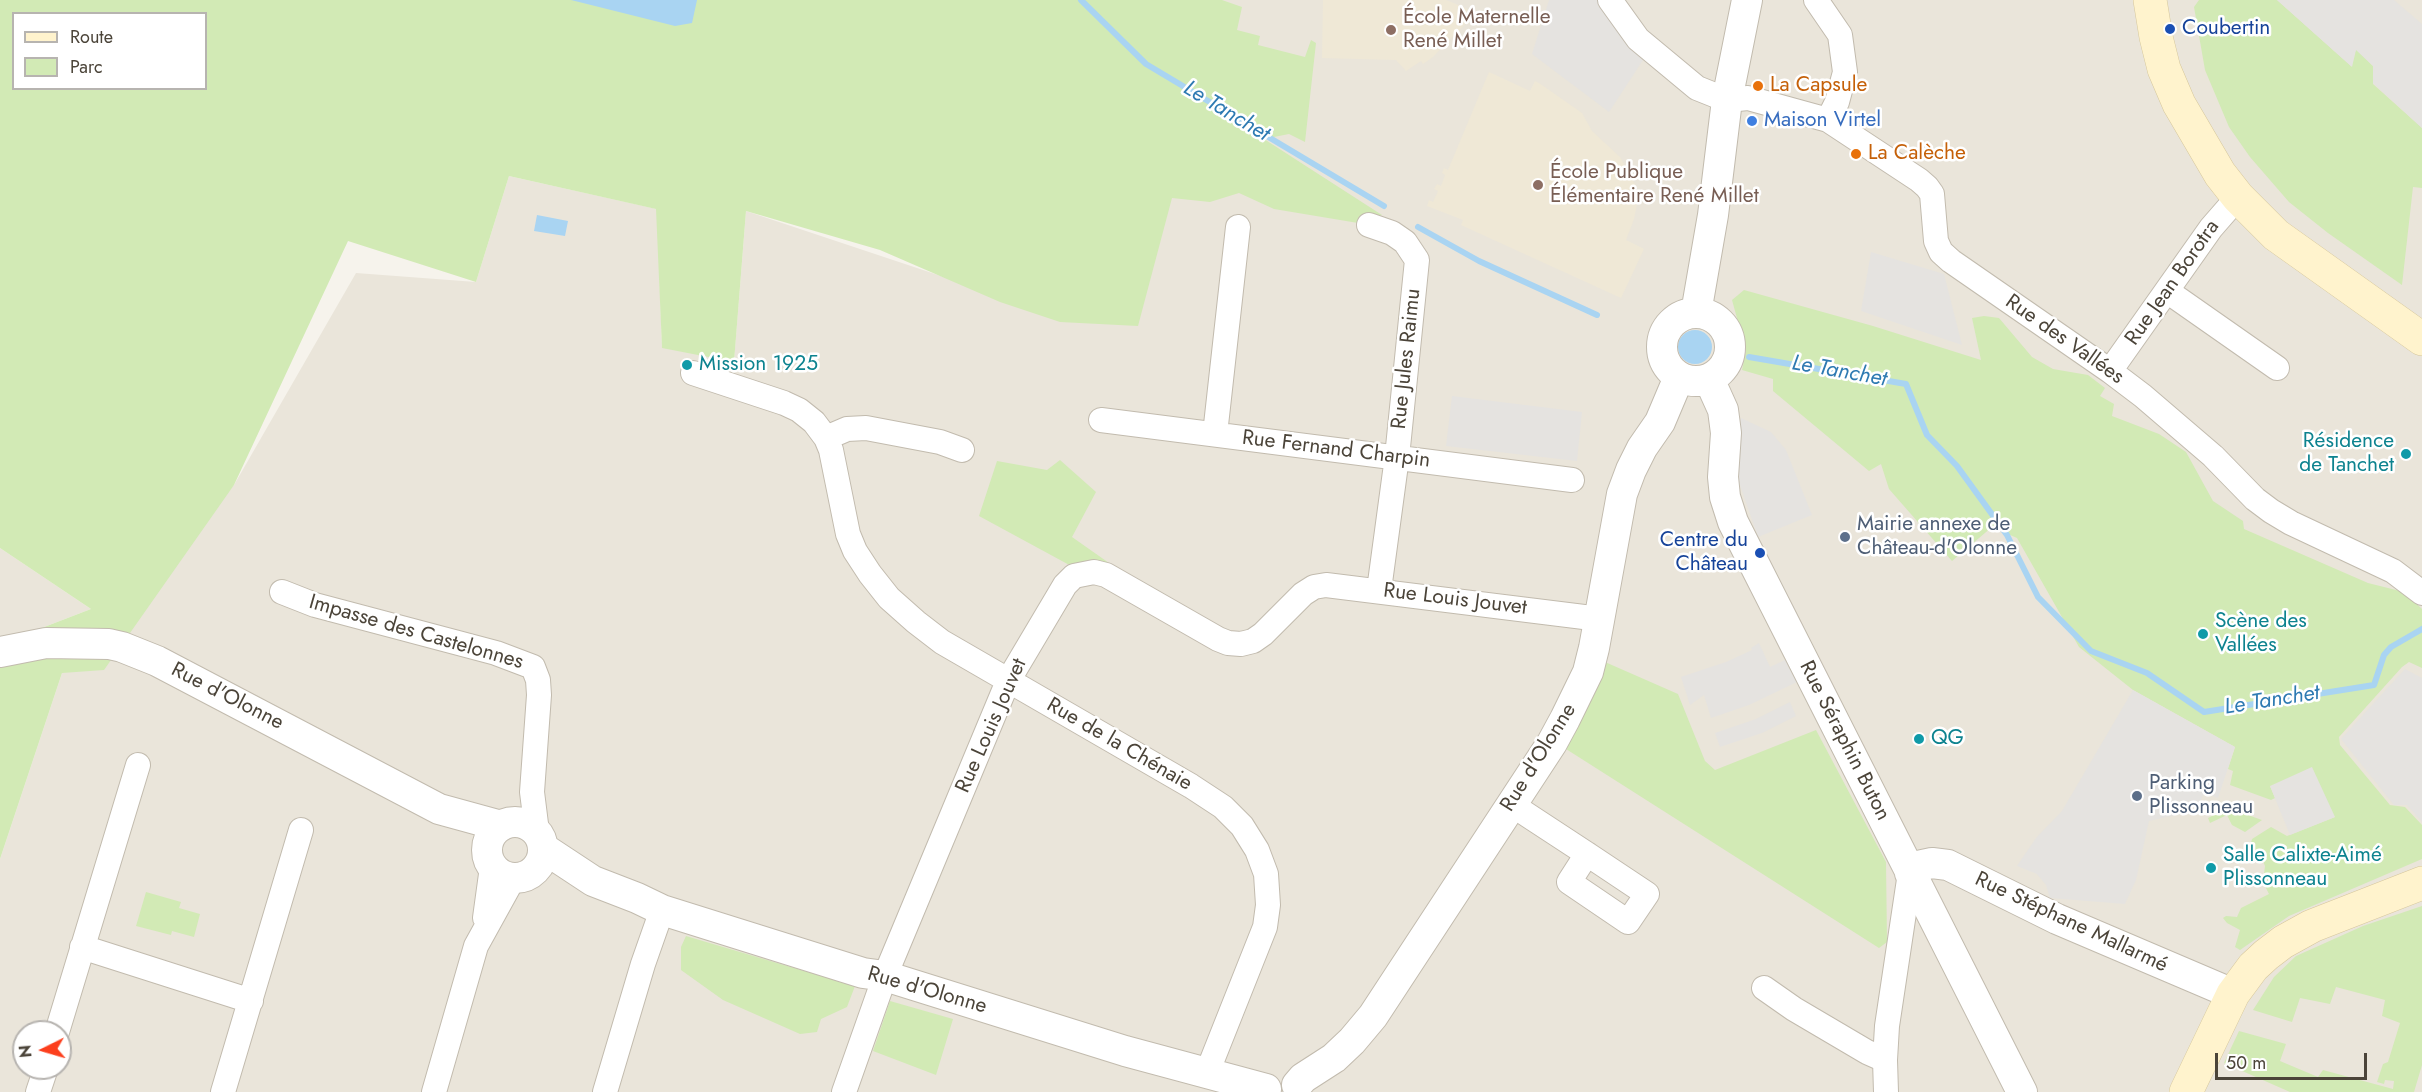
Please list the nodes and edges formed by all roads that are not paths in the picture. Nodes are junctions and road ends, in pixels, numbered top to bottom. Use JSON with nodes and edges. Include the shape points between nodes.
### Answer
{"nodes":[{"id":1,"x":1610,"y":0,"type":"edge"},
{"id":2,"x":1747,"y":0,"type":"edge"},
{"id":3,"x":1816,"y":0,"type":"edge"},
{"id":4,"x":2150,"y":0,"type":"edge"},
{"id":5,"x":1727,"y":100,"type":"junction"},
{"id":6,"x":1828,"y":120,"type":"junction"},
{"id":7,"x":2238,"y":197,"type":"junction"},
{"id":8,"x":1370,"y":225,"type":"dead end"},
{"id":9,"x":1238,"y":227,"type":"dead end"},
{"id":10,"x":2167,"y":291,"type":"junction"},
{"id":11,"x":1696,"y":313,"type":"junction"},
{"id":12,"x":2422,"y":339,"type":"edge"},
{"id":13,"x":2277,"y":368,"type":"dead end"},
{"id":14,"x":2110,"y":371,"type":"junction"},
{"id":15,"x":693,"y":373,"type":"dead end"},
{"id":16,"x":1679,"y":377,"type":"junction"},
{"id":17,"x":1709,"y":379,"type":"junction"},
{"id":18,"x":1101,"y":420,"type":"dead end"},
{"id":19,"x":1215,"y":434,"type":"junction"},
{"id":20,"x":826,"y":438,"type":"junction"},
{"id":21,"x":962,"y":450,"type":"dead end"},
{"id":22,"x":1396,"y":457,"type":"junction"},
{"id":23,"x":1572,"y":480,"type":"dead end"},
{"id":24,"x":1379,"y":590,"type":"junction"},
{"id":25,"x":282,"y":592,"type":"dead end"},
{"id":26,"x":2422,"y":593,"type":"edge"},
{"id":27,"x":1600,"y":619,"type":"junction"},
{"id":28,"x":0,"y":652,"type":"edge"},
{"id":29,"x":1008,"y":681,"type":"junction"},
{"id":30,"x":138,"y":765,"type":"dead end"},
{"id":31,"x":1512,"y":804,"type":"junction"},
{"id":32,"x":439,"y":809,"type":"junction"},
{"id":33,"x":301,"y":830,"type":"dead end"},
{"id":34,"x":524,"y":832,"type":"junction"},
{"id":35,"x":1587,"y":854,"type":"dead end"},
{"id":36,"x":505,"y":868,"type":"junction"},
{"id":37,"x":1910,"y":873,"type":"junction"},
{"id":38,"x":593,"y":881,"type":"junction"},
{"id":39,"x":2422,"y":883,"type":"edge"},
{"id":40,"x":662,"y":910,"type":"junction"},
{"id":41,"x":1932,"y":916,"type":"junction"},
{"id":42,"x":82,"y":947,"type":"junction"},
{"id":43,"x":1897,"y":959,"type":"junction"},
{"id":44,"x":885,"y":976,"type":"junction"},
{"id":45,"x":1764,"y":988,"type":"dead end"},
{"id":46,"x":2233,"y":994,"type":"junction"},
{"id":47,"x":251,"y":1001,"type":"junction"},
{"id":48,"x":61,"y":1020,"type":"edge"},
{"id":49,"x":1885,"y":1060,"type":"junction"},
{"id":50,"x":1207,"y":1073,"type":"junction"},
{"id":51,"x":1298,"y":1088,"type":"edge"},
{"id":52,"x":1266,"y":1090,"type":"edge"},
{"id":53,"x":223,"y":1092,"type":"edge"},
{"id":54,"x":434,"y":1092,"type":"edge"},
{"id":55,"x":605,"y":1092,"type":"edge"},
{"id":56,"x":844,"y":1092,"type":"edge"},
{"id":57,"x":1886,"y":1092,"type":"edge"},
{"id":58,"x":2022,"y":1092,"type":"edge"},
{"id":59,"x":2186,"y":1092,"type":"edge"}],
"edges":[{"from":1,"to":5,"type":"street","via":[[1638,39],[1697,88]]},
{"from":2,"to":5,"type":"street"},
{"from":3,"to":6,"type":"street","via":[[1840,35],[1845,72]]},
{"from":4,"to":7,"type":"main road","via":[[2164,69],[2179,104],[2204,151]]},
{"from":5,"to":6,"type":"street","name":"Rue des Vallées","via":[[1748,98]]},
{"from":5,"to":11,"type":"street"},
{"from":6,"to":14,"type":"street","name":"Rue des Vallées","via":[[1927,187],[1932,194],[1936,241],[1951,261]]},
{"from":7,"to":10,"type":"street","name":"Rue Jean Borotra"},
{"from":7,"to":12,"type":"main road","via":[[2296,251]]},
{"from":8,"to":22,"type":"street","name":"Rue Jules Raimu","via":[[1405,242],[1417,260]]},
{"from":9,"to":19,"type":"street"},
{"from":10,"to":13,"type":"street"},
{"from":10,"to":14,"type":"street","name":"Rue Jean Borotra"},
{"from":11,"to":16,"type":"street","via":[[1675,319],[1663,338],[1664,360]]},
{"from":11,"to":17,"type":"street","via":[[1718,321],[1729,341],[1725,363]]},
{"from":14,"to":26,"type":"street","name":"Rue des Vallées","via":[[2177,424],[2271,511],[2393,571]]},
{"from":15,"to":20,"type":"street","name":"Rue de la Chénaie","via":[[784,403],[814,422]]},
{"from":16,"to":17,"type":"street"},
{"from":16,"to":27,"type":"street","name":"Rue d'Olonne","via":[[1622,494]]},
{"from":17,"to":37,"type":"street","name":"Rue Séraphin Buton","via":[[1725,419],[1723,477],[1733,522]]},
{"from":18,"to":19,"type":"street","name":"Rue Fernand Charpin"},
{"from":19,"to":22,"type":"street","name":"Rue Fernand Charpin"},
{"from":20,"to":21,"type":"street","via":[[847,429],[866,428]]},
{"from":20,"to":29,"type":"street","name":"Rue de la Chénaie","via":[[848,534],[870,574],[889,598],[942,642]]},
{"from":22,"to":23,"type":"street","name":"Rue Fernand Charpin"},
{"from":22,"to":24,"type":"street","name":"Rue Jules Raimu"},
{"from":24,"to":27,"type":"street","name":"Rue Louis Jouvet"},
{"from":24,"to":29,"type":"street","name":"Rue Louis Jouvet","via":[[1314,587],[1263,634],[1241,644],[1218,639],[1106,575],[1080,574],[1065,585]]},
{"from":25,"to":34,"type":"street","name":"Impasse des Castelonnes","via":[[315,605],[496,653],[533,668],[539,695],[532,792]]},
{"from":27,"to":31,"type":"street","name":"Rue d'Olonne","via":[[1588,672],[1578,695]]},
{"from":28,"to":32,"type":"street","name":"Rue d'Olonne","via":[[46,643],[122,647],[157,661]]},
{"from":29,"to":44,"type":"street","name":"Rue Louis Jouvet"},
{"from":29,"to":50,"type":"street","name":"Rue de la Chénaie","via":[[1223,807],[1242,826],[1257,850],[1266,874],[1265,927]]},
{"from":30,"to":42,"type":"street"},
{"from":31,"to":35,"type":"street"},
{"from":31,"to":51,"type":"street","name":"Rue d'Olonne","via":[[1373,1016],[1334,1058],[1303,1078]]},
{"from":32,"to":34,"type":"street","name":"Rue d'Olonne"},
{"from":32,"to":36,"type":"street","name":"Rue d'Olonne"},
{"from":33,"to":47,"type":"street"},
{"from":34,"to":36,"type":"street","via":[[490,835]]},
{"from":34,"to":36,"type":"street","via":[[540,864]]},
{"from":34,"to":38,"type":"street","name":"Rue d'Olonne"},
{"from":36,"to":38,"type":"street","name":"Rue d'Olonne"},
{"from":36,"to":54,"type":"street","via":[[462,990]]},
{"from":37,"to":41,"type":"street","name":"Rue Séraphin Buton"},
{"from":37,"to":43,"type":"street"},
{"from":37,"to":46,"type":"street","name":"Rue Stéphane Mallarmé","via":[[1918,866],[1932,863],[1948,865],[2057,919]]},
{"from":38,"to":40,"type":"street","name":"Rue d'Olonne"},
{"from":39,"to":46,"type":"main road","via":[[2326,920],[2283,942],[2253,967]]},
{"from":40,"to":44,"type":"street","name":"Rue d'Olonne","via":[[863,973]]},
{"from":40,"to":55,"type":"street"},
{"from":41,"to":43,"type":"street","via":[[1910,936]]},
{"from":41,"to":58,"type":"street","name":"Rue Séraphin Buton"},
{"from":42,"to":47,"type":"street"},
{"from":42,"to":48,"type":"street"},
{"from":43,"to":49,"type":"street"},
{"from":44,"to":50,"type":"street","name":"Rue d'Olonne"},
{"from":44,"to":56,"type":"street","name":"Rue Louis Jouvet"},
{"from":45,"to":49,"type":"street"},
{"from":46,"to":59,"type":"main road"},
{"from":47,"to":53,"type":"street"},
{"from":49,"to":57,"type":"street"},
{"from":50,"to":52,"type":"street","name":"Rue d'Olonne"},
{"from":51,"to":52,"type":"street","name":"Rue d'Olonne","via":[[1293,1080],[1281,1077],[1271,1081]]}]}
